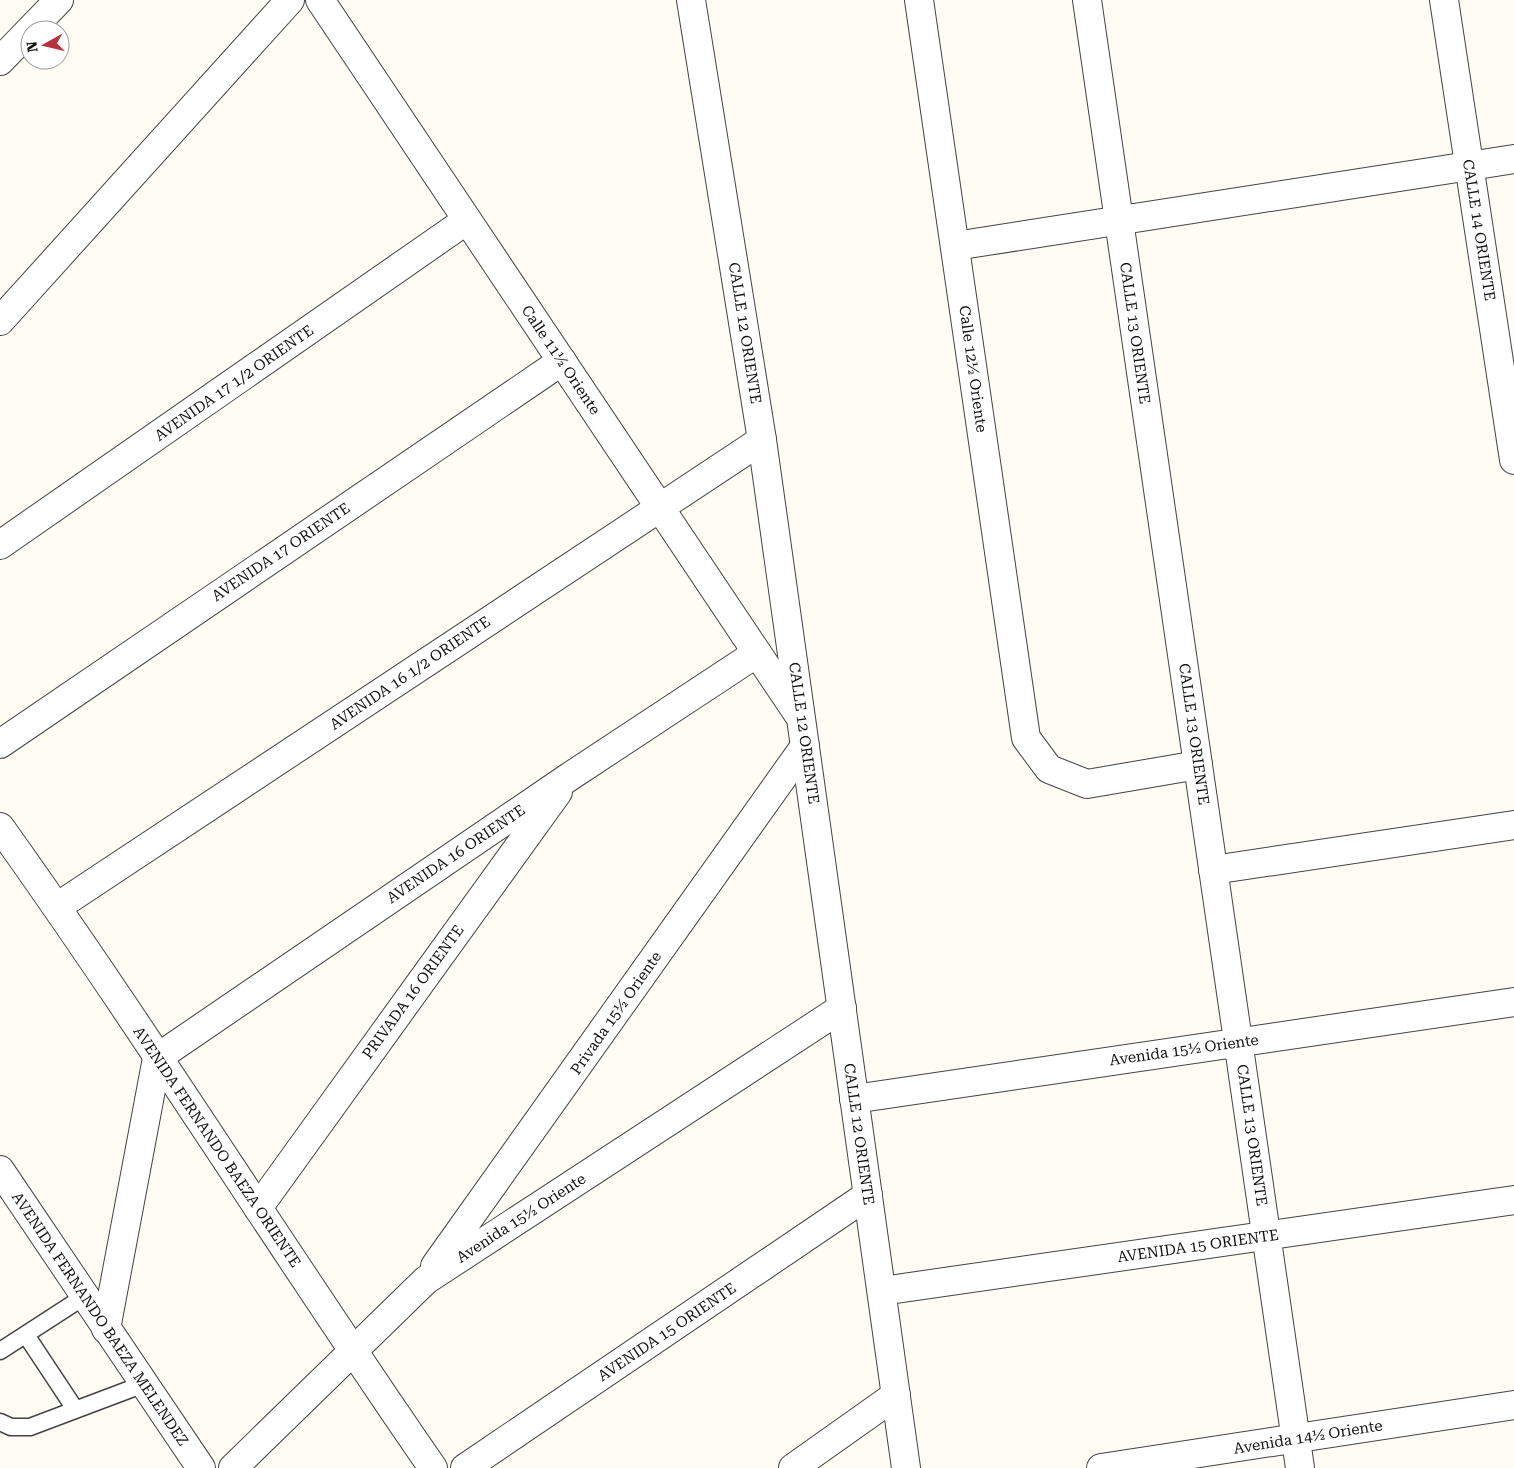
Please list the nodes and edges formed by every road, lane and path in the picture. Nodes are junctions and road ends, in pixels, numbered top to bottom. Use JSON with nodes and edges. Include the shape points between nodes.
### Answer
{"nodes":[{"id":1,"x":59,"y":0,"type":"edge"},
{"id":2,"x":290,"y":0,"type":"edge"},
{"id":3,"x":320,"y":0,"type":"edge"},
{"id":4,"x":691,"y":0,"type":"edge"},
{"id":5,"x":919,"y":0,"type":"edge"},
{"id":6,"x":1087,"y":0,"type":"edge"},
{"id":7,"x":1444,"y":0,"type":"edge"},
{"id":8,"x":0,"y":61,"type":"edge"},
{"id":9,"x":1514,"y":159,"type":"edge"},
{"id":10,"x":1470,"y":166,"type":"junction"},
{"id":11,"x":468,"y":220,"type":"junction"},
{"id":12,"x":1119,"y":221,"type":"junction"},
{"id":13,"x":955,"y":246,"type":"junction"},
{"id":14,"x":0,"y":321,"type":"edge"},
{"id":15,"x":562,"y":361,"type":"junction"},
{"id":16,"x":762,"y":440,"type":"junction"},
{"id":17,"x":1514,"y":460,"type":"edge"},
{"id":18,"x":660,"y":508,"type":"junction"},
{"id":19,"x":0,"y":545,"type":"edge"},
{"id":20,"x":757,"y":653,"type":"junction"},
{"id":21,"x":802,"y":720,"type":"junction"},
{"id":22,"x":0,"y":744,"type":"edge"},
{"id":23,"x":805,"y":746,"type":"junction"},
{"id":24,"x":1198,"y":765,"type":"junction"},
{"id":25,"x":569,"y":777,"type":"junction"},
{"id":26,"x":1514,"y":825,"type":"edge"},
{"id":27,"x":0,"y":827,"type":"edge"},
{"id":28,"x":1213,"y":870,"type":"junction"},
{"id":29,"x":57,"y":907,"type":"junction"},
{"id":30,"x":1514,"y":1002,"type":"edge"},
{"id":31,"x":842,"y":1008,"type":"junction"},
{"id":32,"x":1239,"y":1042,"type":"junction"},
{"id":33,"x":157,"y":1058,"type":"junction"},
{"id":34,"x":854,"y":1099,"type":"junction"},
{"id":35,"x":0,"y":1170,"type":"edge"},
{"id":36,"x":868,"y":1195,"type":"junction"},
{"id":37,"x":1514,"y":1200,"type":"edge"},
{"id":38,"x":258,"y":1208,"type":"junction"},
{"id":39,"x":1267,"y":1236,"type":"junction"},
{"id":40,"x":426,"y":1280,"type":"junction"},
{"id":41,"x":882,"y":1291,"type":"junction"},
{"id":42,"x":84,"y":1296,"type":"junction"},
{"id":43,"x":106,"y":1329,"type":"junction"},
{"id":44,"x":26,"y":1335,"type":"junction"},
{"id":45,"x":0,"y":1351,"type":"edge"},
{"id":46,"x":352,"y":1351,"type":"junction"},
{"id":47,"x":144,"y":1384,"type":"junction"},
{"id":48,"x":896,"y":1395,"type":"junction"},
{"id":49,"x":1514,"y":1405,"type":"edge"},
{"id":50,"x":75,"y":1409,"type":"junction"},
{"id":51,"x":0,"y":1422,"type":"edge"},
{"id":52,"x":1296,"y":1438,"type":"junction"},
{"id":53,"x":1112,"y":1467,"type":"edge"},
{"id":54,"x":200,"y":1468,"type":"edge"},
{"id":55,"x":233,"y":1468,"type":"edge"},
{"id":56,"x":433,"y":1468,"type":"edge"},
{"id":57,"x":466,"y":1468,"type":"edge"},
{"id":58,"x":793,"y":1468,"type":"edge"},
{"id":59,"x":906,"y":1468,"type":"edge"},
{"id":60,"x":1300,"y":1468,"type":"edge"}],
"edges":[{"from":1,"to":8,"type":"street"},
{"from":2,"to":14,"type":"street"},
{"from":3,"to":11,"type":"street","name":"Calle 11½ Oriente"},
{"from":4,"to":16,"type":"street","name":"CALLE 12 ORIENTE"},
{"from":5,"to":13,"type":"street","name":"Calle 12½ Oriente"},
{"from":6,"to":12,"type":"street","name":"CALLE 13 ORIENTE"},
{"from":7,"to":10,"type":"street","name":"CALLE 14 ORIENTE"},
{"from":9,"to":10,"type":"street"},
{"from":10,"to":12,"type":"street"},
{"from":10,"to":17,"type":"street","name":"CALLE 14 ORIENTE"},
{"from":11,"to":15,"type":"street","name":"Calle 11½ Oriente"},
{"from":11,"to":19,"type":"street","name":"AVENIDA 17 1/2 ORIENTE"},
{"from":12,"to":13,"type":"street"},
{"from":12,"to":24,"type":"street","name":"CALLE 13 ORIENTE"},
{"from":13,"to":24,"type":"street","name":"Calle 12½ Oriente","via":[[1026,738],[1049,769],[1087,784]]},
{"from":15,"to":18,"type":"street","name":"Calle 11½ Oriente"},
{"from":15,"to":22,"type":"street","name":"AVENIDA 17 ORIENTE"},
{"from":16,"to":18,"type":"street","name":"AVENIDA 16 1/2 ORIENTE"},
{"from":16,"to":21,"type":"street","name":"CALLE 12 ORIENTE"},
{"from":18,"to":20,"type":"street","name":"Calle 11½ Oriente"},
{"from":18,"to":29,"type":"street","name":"AVENIDA 16 1/2 ORIENTE"},
{"from":20,"to":21,"type":"street","name":"Calle 11½ Oriente"},
{"from":20,"to":25,"type":"street","name":"AVENIDA 16 ORIENTE"},
{"from":21,"to":23,"type":"street","name":"CALLE 12 ORIENTE"},
{"from":23,"to":31,"type":"street","name":"CALLE 12 ORIENTE"},
{"from":23,"to":40,"type":"street","name":"Privada 15½ Oriente"},
{"from":24,"to":28,"type":"street","name":"CALLE 13 ORIENTE"},
{"from":25,"to":33,"type":"street","name":"AVENIDA 16 ORIENTE"},
{"from":25,"to":38,"type":"street","name":"PRIVADA 16 ORIENTE"},
{"from":26,"to":28,"type":"street"},
{"from":27,"to":29,"type":"street","name":"AVENIDA FERNANDO BAEZA ORIENTE"},
{"from":28,"to":32,"type":"street","name":"CALLE 13 ORIENTE"},
{"from":29,"to":33,"type":"street","name":"AVENIDA FERNANDO BAEZA ORIENTE"},
{"from":30,"to":32,"type":"street","name":"Avenida 15½ Oriente"},
{"from":31,"to":34,"type":"street","name":"CALLE 12 ORIENTE"},
{"from":31,"to":40,"type":"street","name":"Avenida 15½ Oriente"},
{"from":32,"to":34,"type":"street","name":"Avenida 15½ Oriente"},
{"from":32,"to":39,"type":"street","name":"CALLE 13 ORIENTE"},
{"from":33,"to":38,"type":"street","name":"AVENIDA FERNANDO BAEZA ORIENTE"},
{"from":33,"to":43,"type":"street"},
{"from":34,"to":36,"type":"street","name":"CALLE 12 ORIENTE"},
{"from":35,"to":42,"type":"street","name":"AVENIDA FERNANDO BAEZA MELENDEZ"},
{"from":36,"to":41,"type":"street","name":"CALLE 12 ORIENTE"},
{"from":36,"to":57,"type":"street","name":"AVENIDA 15 ORIENTE"},
{"from":37,"to":39,"type":"street","name":"AVENIDA 15 ORIENTE"},
{"from":38,"to":46,"type":"street","name":"AVENIDA FERNANDO BAEZA ORIENTE"},
{"from":39,"to":41,"type":"street","name":"AVENIDA 15 ORIENTE"},
{"from":39,"to":52,"type":"street","name":"CALLE 13 ORIENTE"},
{"from":40,"to":46,"type":"street","name":"Avenida 15½ Oriente"},
{"from":41,"to":48,"type":"street","name":"CALLE 12 ORIENTE"},
{"from":42,"to":43,"type":"street","name":"AVENIDA FERNANDO BAEZA MELENDEZ"},
{"from":42,"to":44,"type":"lane"},
{"from":43,"to":47,"type":"street","name":"AVENIDA FERNANDO BAEZA MELENDEZ"},
{"from":44,"to":45,"type":"lane"},
{"from":44,"to":50,"type":"lane"},
{"from":46,"to":55,"type":"street","name":"Avenida 15½ Oriente"},
{"from":46,"to":56,"type":"street","name":"AVENIDA FERNANDO BAEZA ORIENTE"},
{"from":47,"to":50,"type":"lane"},
{"from":47,"to":54,"type":"street","name":"AVENIDA FERNANDO BAEZA MELENDEZ"},
{"from":48,"to":58,"type":"street"},
{"from":48,"to":59,"type":"street","name":"CALLE 12 ORIENTE"},
{"from":49,"to":52,"type":"street","name":"Avenida 14½ Oriente"},
{"from":50,"to":51,"type":"lane","via":[[30,1427],[11,1427]]},
{"from":52,"to":53,"type":"street","name":"Avenida 14½ Oriente"},
{"from":52,"to":60,"type":"street","name":"CALLE 13 ORIENTE"}]}
